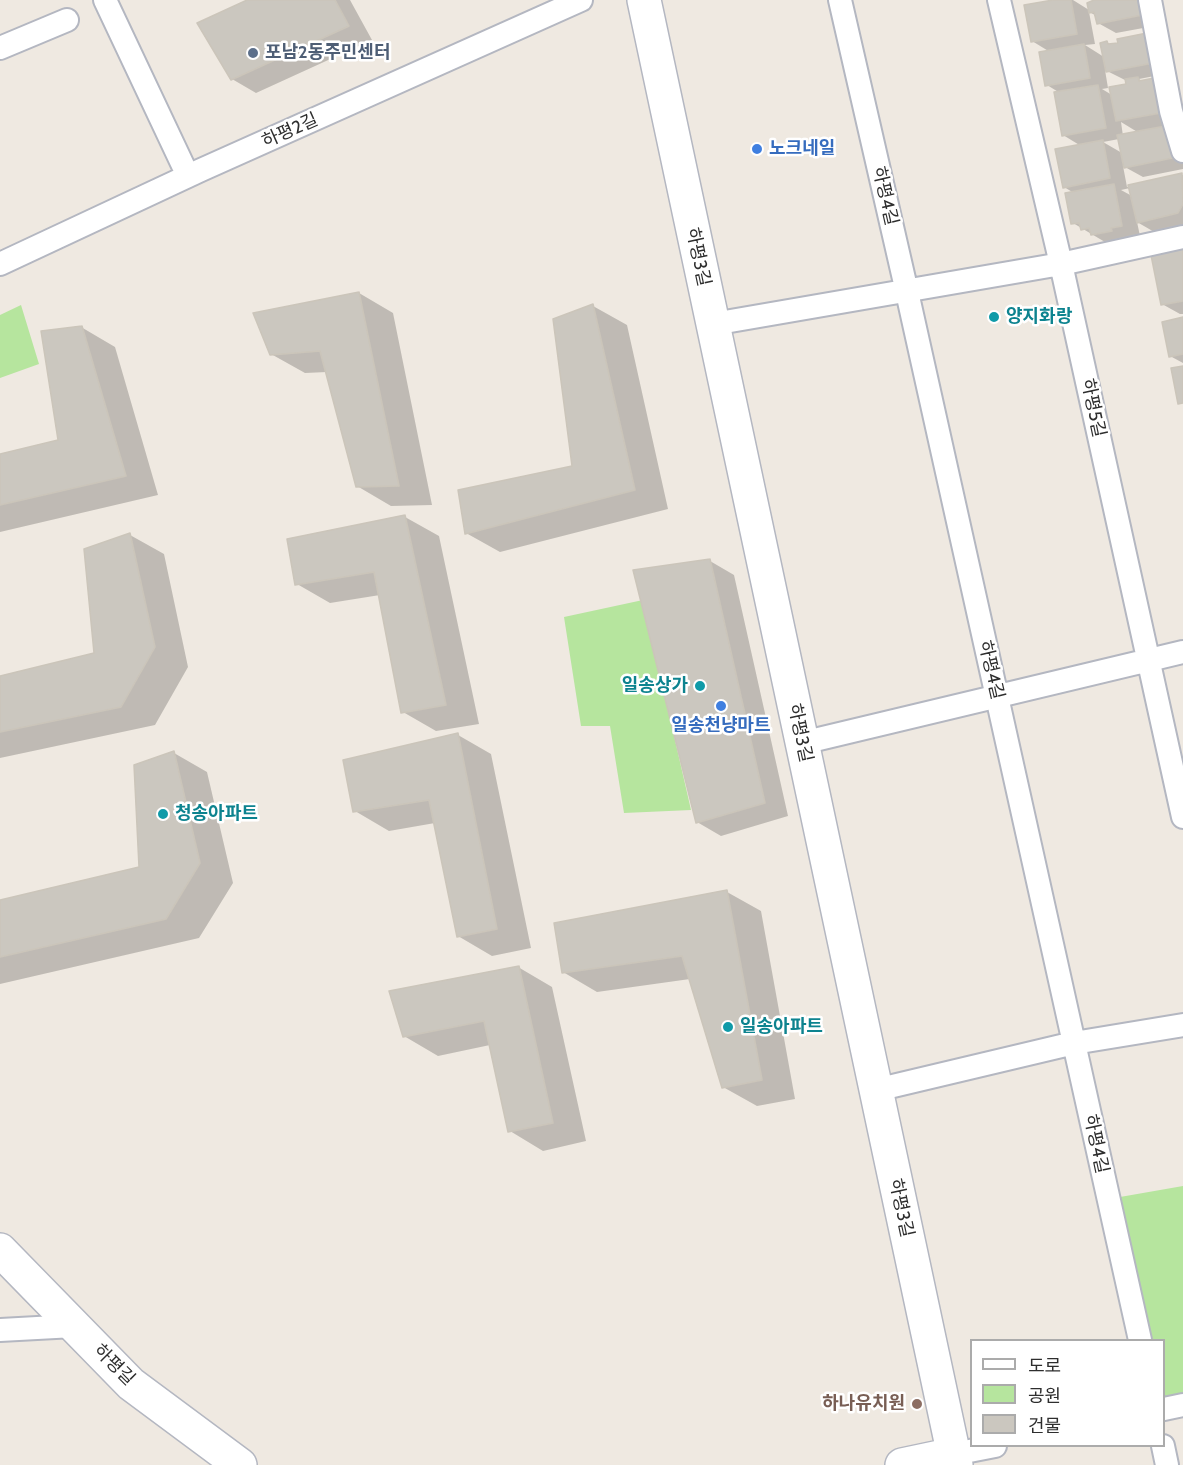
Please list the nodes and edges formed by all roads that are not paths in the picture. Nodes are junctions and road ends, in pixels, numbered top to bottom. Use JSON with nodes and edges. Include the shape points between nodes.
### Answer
{"nodes":[{"id":1,"x":105,"y":0,"type":"edge"},
{"id":2,"x":581,"y":0,"type":"edge"},
{"id":3,"x":645,"y":0,"type":"edge"},
{"id":4,"x":840,"y":0,"type":"edge"},
{"id":5,"x":999,"y":0,"type":"edge"},
{"id":6,"x":1150,"y":0,"type":"edge"},
{"id":7,"x":67,"y":20,"type":"dead end"},
{"id":8,"x":0,"y":48,"type":"edge"},
{"id":9,"x":1183,"y":151,"type":"edge"},
{"id":10,"x":188,"y":176,"type":"junction"},
{"id":11,"x":1183,"y":237,"type":"edge"},
{"id":12,"x":0,"y":264,"type":"edge"},
{"id":13,"x":1061,"y":264,"type":"junction"},
{"id":14,"x":907,"y":292,"type":"junction"},
{"id":15,"x":713,"y":324,"type":"junction"},
{"id":16,"x":1183,"y":652,"type":"edge"},
{"id":17,"x":1149,"y":661,"type":"junction"},
{"id":18,"x":997,"y":695,"type":"junction"},
{"id":19,"x":802,"y":743,"type":"junction"},
{"id":20,"x":1183,"y":817,"type":"edge"},
{"id":21,"x":1183,"y":1025,"type":"edge"},
{"id":22,"x":1074,"y":1043,"type":"junction"},
{"id":23,"x":876,"y":1090,"type":"junction"},
{"id":24,"x":0,"y":1250,"type":"edge"},
{"id":25,"x":74,"y":1326,"type":"junction"},
{"id":26,"x":0,"y":1330,"type":"edge"},
{"id":27,"x":1140,"y":1339,"type":"edge"},
{"id":28,"x":1183,"y":1405,"type":"edge"},
{"id":29,"x":1165,"y":1409,"type":"edge"},
{"id":30,"x":992,"y":1447,"type":"edge"},
{"id":31,"x":1163,"y":1447,"type":"edge"},
{"id":32,"x":955,"y":1460,"type":"edge"},
{"id":33,"x":240,"y":1465,"type":"edge"},
{"id":34,"x":902,"y":1465,"type":"edge"},
{"id":35,"x":1167,"y":1465,"type":"edge"}],
"edges":[{"from":1,"to":10,"type":"street"},
{"from":2,"to":10,"type":"street","name":"하평2길"},
{"from":3,"to":15,"type":"street","name":"하평3길"},
{"from":4,"to":14,"type":"street","name":"하평4길"},
{"from":5,"to":13,"type":"street","name":"하평5길"},
{"from":6,"to":9,"type":"street","via":[[1171,111]]},
{"from":7,"to":8,"type":"street"},
{"from":10,"to":12,"type":"street","name":"하평2길"},
{"from":11,"to":13,"type":"street"},
{"from":13,"to":14,"type":"street"},
{"from":13,"to":17,"type":"street","name":"하평5길"},
{"from":14,"to":15,"type":"street"},
{"from":14,"to":18,"type":"street","name":"하평4길"},
{"from":15,"to":19,"type":"street","name":"하평3길"},
{"from":16,"to":17,"type":"street"},
{"from":17,"to":18,"type":"street"},
{"from":17,"to":20,"type":"street","name":"하평5길"},
{"from":18,"to":19,"type":"street"},
{"from":18,"to":22,"type":"street","name":"하평4길"},
{"from":19,"to":23,"type":"street","name":"하평3길"},
{"from":21,"to":22,"type":"street"},
{"from":22,"to":23,"type":"street"},
{"from":22,"to":27,"type":"street","name":"하평4길"},
{"from":23,"to":32,"type":"street","name":"하평3길"},
{"from":24,"to":25,"type":"street","name":"하평길"},
{"from":25,"to":26,"type":"street"},
{"from":25,"to":33,"type":"street","name":"하평길","via":[[131,1384]]},
{"from":28,"to":29,"type":"street"},
{"from":30,"to":32,"type":"street"},
{"from":31,"to":35,"type":"street"},
{"from":32,"to":34,"type":"street"}]}
